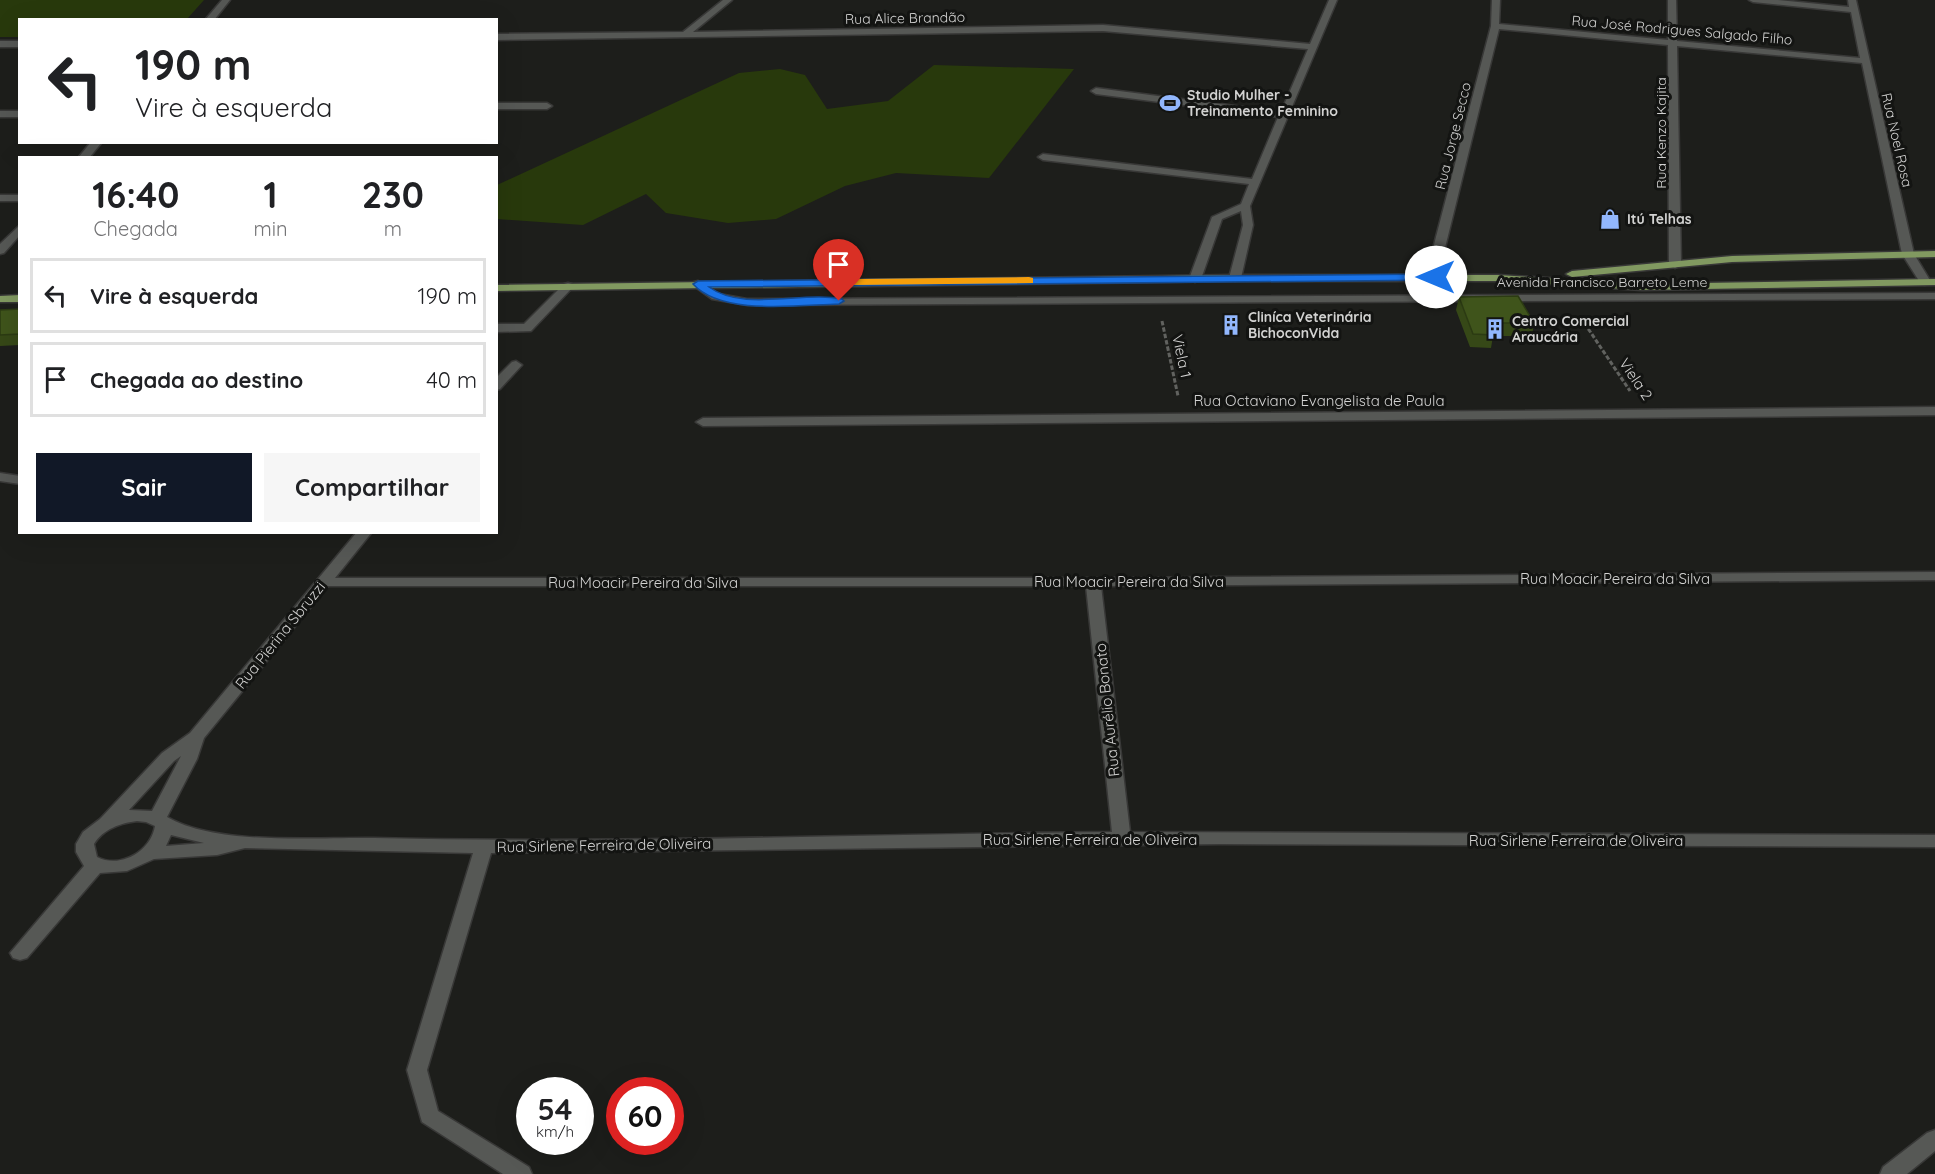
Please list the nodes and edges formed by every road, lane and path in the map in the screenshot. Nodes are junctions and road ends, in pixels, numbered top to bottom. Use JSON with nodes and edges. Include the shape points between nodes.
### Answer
{"nodes":[{"id":1,"x":226,"y":0,"type":"edge"},
{"id":2,"x":728,"y":0,"type":"edge"},
{"id":3,"x":1333,"y":0,"type":"edge"},
{"id":4,"x":1496,"y":0,"type":"edge"},
{"id":5,"x":1672,"y":0,"type":"edge"},
{"id":6,"x":1753,"y":0,"type":"edge"},
{"id":7,"x":1853,"y":5,"type":"edge"},
{"id":8,"x":211,"y":18,"type":"edge"},
{"id":9,"x":1495,"y":26,"type":"junction"},
{"id":10,"x":686,"y":34,"type":"junction"},
{"id":11,"x":498,"y":37,"type":"edge"},
{"id":12,"x":1674,"y":43,"type":"junction"},
{"id":13,"x":0,"y":44,"type":"edge"},
{"id":14,"x":18,"y":44,"type":"edge"},
{"id":15,"x":1312,"y":47,"type":"junction"},
{"id":16,"x":1866,"y":61,"type":"junction"},
{"id":17,"x":1096,"y":91,"type":"dead end"},
{"id":18,"x":498,"y":106,"type":"edge"},
{"id":19,"x":547,"y":106,"type":"dead end"},
{"id":20,"x":0,"y":114,"type":"edge"},
{"id":21,"x":18,"y":114,"type":"edge"},
{"id":22,"x":1284,"y":115,"type":"junction"},
{"id":23,"x":95,"y":144,"type":"edge"},
{"id":24,"x":85,"y":156,"type":"edge"},
{"id":25,"x":1043,"y":157,"type":"dead end"},
{"id":26,"x":1255,"y":182,"type":"junction"},
{"id":27,"x":0,"y":198,"type":"edge"},
{"id":28,"x":18,"y":198,"type":"edge"},
{"id":29,"x":1245,"y":206,"type":"junction"},
{"id":30,"x":18,"y":230,"type":"edge"},
{"id":31,"x":0,"y":252,"type":"edge"},
{"id":32,"x":1908,"y":254,"type":"junction"},
{"id":33,"x":1935,"y":254,"type":"edge"},
{"id":34,"x":1675,"y":265,"type":"junction"},
{"id":35,"x":1436,"y":277,"type":"junction"},
{"id":36,"x":1235,"y":278,"type":"junction"},
{"id":37,"x":1498,"y":278,"type":"junction"},
{"id":38,"x":1195,"y":279,"type":"junction"},
{"id":39,"x":1930,"y":282,"type":"edge"},
{"id":40,"x":698,"y":284,"type":"junction"},
{"id":41,"x":568,"y":286,"type":"junction"},
{"id":42,"x":498,"y":288,"type":"edge"},
{"id":43,"x":1935,"y":296,"type":"edge"},
{"id":44,"x":1567,"y":297,"type":"junction"},
{"id":45,"x":0,"y":298,"type":"edge"},
{"id":46,"x":18,"y":298,"type":"edge"},
{"id":47,"x":1158,"y":300,"type":"junction"},
{"id":48,"x":498,"y":328,"type":"edge"},
{"id":49,"x":516,"y":365,"type":"dead end"},
{"id":50,"x":498,"y":384,"type":"edge"},
{"id":51,"x":1935,"y":411,"type":"edge"},
{"id":52,"x":1645,"y":414,"type":"junction"},
{"id":53,"x":1182,"y":418,"type":"junction"},
{"id":54,"x":703,"y":422,"type":"dead end"},
{"id":55,"x":0,"y":477,"type":"edge"},
{"id":56,"x":18,"y":480,"type":"edge"},
{"id":57,"x":363,"y":534,"type":"edge"},
{"id":58,"x":1935,"y":576,"type":"edge"},
{"id":59,"x":324,"y":582,"type":"junction"},
{"id":60,"x":1093,"y":582,"type":"junction"},
{"id":61,"x":196,"y":738,"type":"junction"},
{"id":62,"x":161,"y":822,"type":"junction"},
{"id":63,"x":105,"y":824,"type":"junction"},
{"id":64,"x":1122,"y":838,"type":"junction"},
{"id":65,"x":1935,"y":841,"type":"edge"},
{"id":66,"x":246,"y":842,"type":"junction"},
{"id":67,"x":484,"y":847,"type":"junction"},
{"id":68,"x":152,"y":854,"type":"junction"},
{"id":69,"x":96,"y":865,"type":"junction"},
{"id":70,"x":20,"y":953,"type":"dead end"},
{"id":71,"x":1935,"y":1139,"type":"edge"},
{"id":72,"x":521,"y":1174,"type":"edge"},
{"id":73,"x":1891,"y":1174,"type":"edge"}],
"edges":[{"from":1,"to":8,"type":"street"},
{"from":2,"to":10,"type":"street"},
{"from":3,"to":15,"type":"street"},
{"from":4,"to":9,"type":"street","name":"Rua Jorge Secco"},
{"from":5,"to":12,"type":"street","name":"Rua Kenzo Kajita"},
{"from":6,"to":7,"type":"street"},
{"from":7,"to":16,"type":"street","name":"Rua Noel Rosa"},
{"from":9,"to":12,"type":"street","name":"Rua José Rodrigues Salgado Filho"},
{"from":9,"to":35,"type":"street","name":"Rua Jorge Secco","via":[[1436,260]]},
{"from":10,"to":11,"type":"street","name":"Rua Alice Brandão"},
{"from":10,"to":15,"type":"street","name":"Rua Alice Brandão","via":[[1103,27]]},
{"from":12,"to":16,"type":"street","name":"Rua José Rodrigues Salgado Filho"},
{"from":12,"to":34,"type":"street","name":"Rua Kenzo Kajita"},
{"from":13,"to":14,"type":"street"},
{"from":15,"to":22,"type":"street"},
{"from":16,"to":32,"type":"street","name":"Rua Noel Rosa"},
{"from":17,"to":22,"type":"street"},
{"from":18,"to":19,"type":"street"},
{"from":20,"to":21,"type":"street"},
{"from":22,"to":26,"type":"street"},
{"from":23,"to":24,"type":"street"},
{"from":25,"to":26,"type":"street"},
{"from":26,"to":29,"type":"street"},
{"from":27,"to":28,"type":"street"},
{"from":29,"to":36,"type":"street","via":[[1248,225]]},
{"from":29,"to":38,"type":"street","via":[[1217,217]]},
{"from":30,"to":31,"type":"street"},
{"from":32,"to":33,"type":"main road","name":"Avenida Francisco Barreto Leme"},
{"from":32,"to":34,"type":"main road","name":"Avenida Francisco Barreto Leme","via":[[1732,259]]},
{"from":32,"to":39,"type":"street","name":"Rua Noel Rosa"},
{"from":34,"to":37,"type":"main road","name":"Avenida Francisco Barreto Leme","via":[[1623,272]]},
{"from":35,"to":36,"type":"main road","name":"Avenida Francisco Barreto Leme"},
{"from":35,"to":37,"type":"main road","name":"Avenida Francisco Barreto Leme"},
{"from":36,"to":38,"type":"main road","name":"Avenida Francisco Barreto Leme"},
{"from":37,"to":39,"type":"main road","name":"Avenida Francisco Barreto Leme","via":[[1642,287]]},
{"from":38,"to":40,"type":"main road","name":"Avenida Francisco Barreto Leme"},
{"from":40,"to":41,"type":"main road","name":"Avenida Francisco Barreto Leme"},
{"from":40,"to":47,"type":"street","name":"Avenida Francisco Barreto Leme","via":[[716,297],[747,302]]},
{"from":41,"to":42,"type":"main road","name":"Avenida Francisco Barreto Leme"},
{"from":41,"to":48,"type":"street","via":[[527,328]]},
{"from":43,"to":44,"type":"street","name":"Avenida Francisco Barreto Leme"},
{"from":44,"to":47,"type":"street","name":"Avenida Francisco Barreto Leme"},
{"from":44,"to":52,"type":"path","name":"Viela 2"},
{"from":45,"to":46,"type":"main road"},
{"from":47,"to":53,"type":"path","name":"Viela 1"},
{"from":49,"to":50,"type":"street"},
{"from":51,"to":52,"type":"street","name":"Rua Octaviano Evangelista de Paula"},
{"from":52,"to":53,"type":"street","name":"Rua Octaviano Evangelista de Paula"},
{"from":53,"to":54,"type":"street","name":"Rua Octaviano Evangelista de Paula"},
{"from":55,"to":56,"type":"street"},
{"from":57,"to":59,"type":"street","name":"Rua Pierina Sbruzzi"},
{"from":58,"to":60,"type":"street","name":"Rua Moacir Pereira da Silva"},
{"from":59,"to":60,"type":"street","name":"Rua Moacir Pereira da Silva"},
{"from":59,"to":61,"type":"street","name":"Rua Pierina Sbruzzi"},
{"from":60,"to":64,"type":"street","name":"Rua Aurélio Bonato"},
{"from":61,"to":62,"type":"street","name":"Rua Pierina Sbruzzi","via":[[191,758],[165,798]]},
{"from":61,"to":63,"type":"street","name":"Rua Pierina Sbruzzi","via":[[168,757]]},
{"from":62,"to":63,"type":"street","name":"Rua Sirlene Ferreira de Oliveira","via":[[134,815]]},
{"from":62,"to":66,"type":"street","name":"Rua Sirlene Ferreira de Oliveira","via":[[185,833]]},
{"from":62,"to":68,"type":"street","name":"Rua Pierina Sbruzzi","via":[[165,834]]},
{"from":63,"to":69,"type":"street","name":"Rua Pierina Sbruzzi","via":[[87,842],[85,851],[88,860]]},
{"from":64,"to":65,"type":"street","name":"Rua Sirlene Ferreira de Oliveira"},
{"from":64,"to":67,"type":"street","name":"Rua Sirlene Ferreira de Oliveira"},
{"from":66,"to":67,"type":"street","name":"Rua Sirlene Ferreira de Oliveira"},
{"from":66,"to":68,"type":"street","name":"Rua Sirlene Ferreira de Oliveira","via":[[217,849]]},
{"from":67,"to":72,"type":"street","via":[[417,1070],[429,1116]]},
{"from":68,"to":69,"type":"street","name":"Rua Sirlene Ferreira de Oliveira","via":[[123,866]]},
{"from":69,"to":70,"type":"street"},
{"from":71,"to":73,"type":"street"}]}
